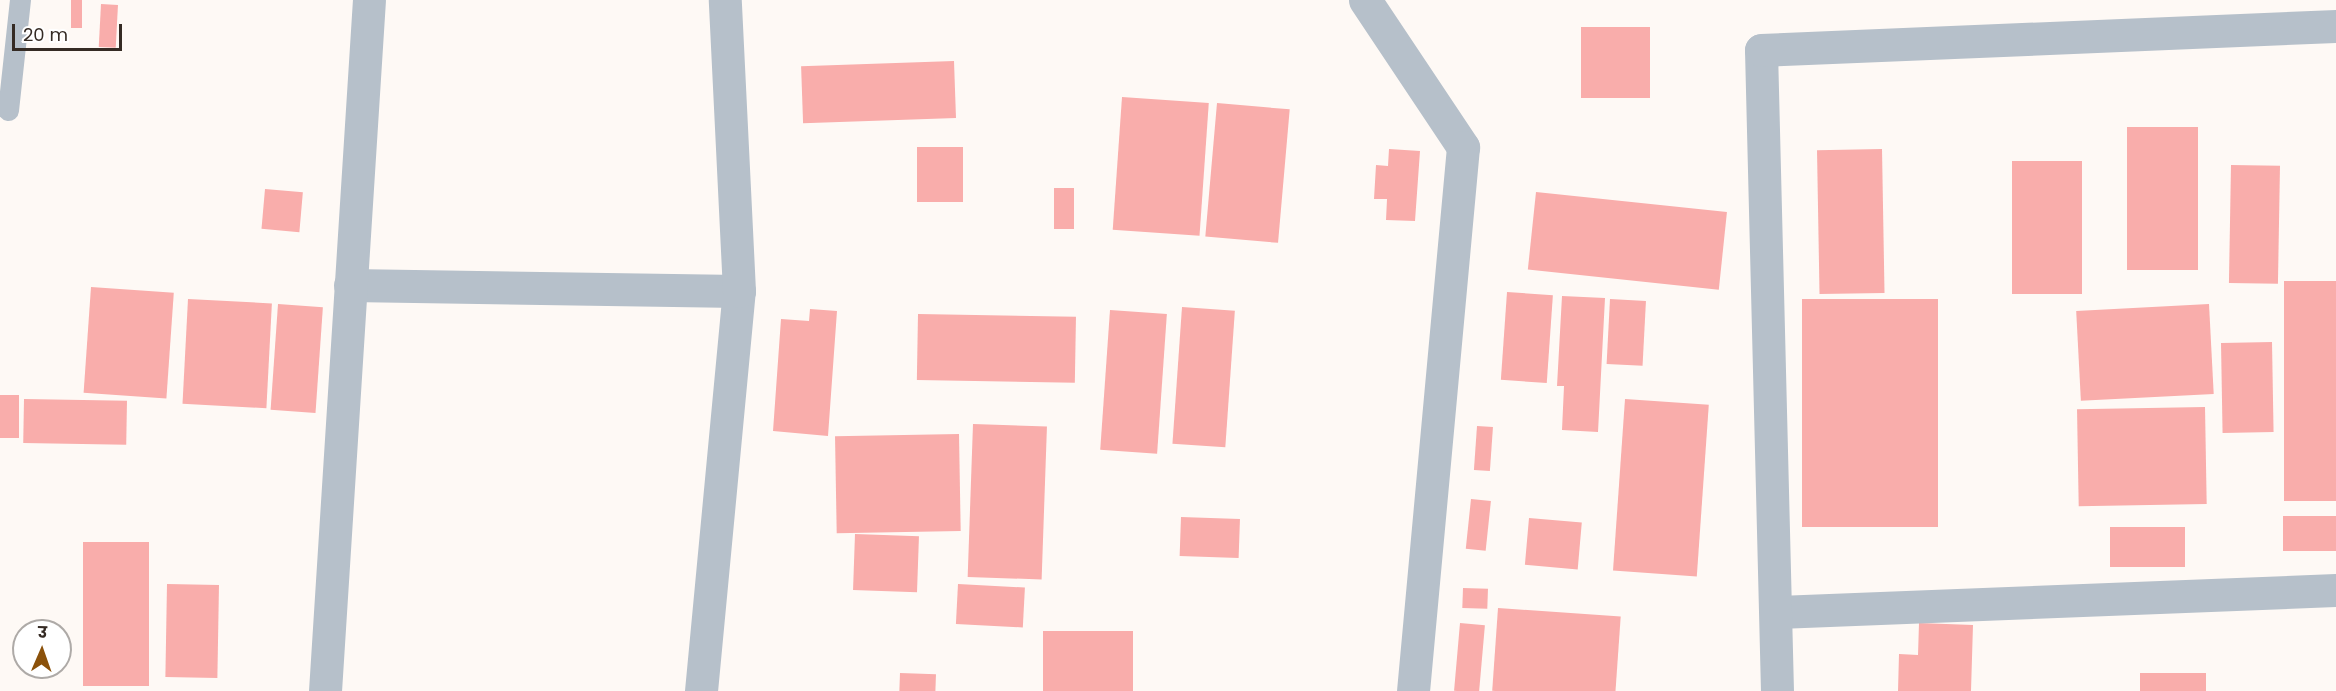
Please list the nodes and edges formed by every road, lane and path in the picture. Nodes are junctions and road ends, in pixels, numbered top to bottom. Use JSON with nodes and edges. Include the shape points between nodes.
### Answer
{"nodes":[{"id":1,"x":20,"y":0,"type":"edge"},
{"id":2,"x":369,"y":0,"type":"edge"},
{"id":3,"x":725,"y":0,"type":"edge"},
{"id":4,"x":1365,"y":0,"type":"edge"},
{"id":5,"x":2336,"y":26,"type":"edge"},
{"id":6,"x":8,"y":110,"type":"dead end"},
{"id":7,"x":350,"y":285,"type":"junction"},
{"id":8,"x":739,"y":291,"type":"junction"},
{"id":9,"x":2336,"y":590,"type":"edge"},
{"id":10,"x":1778,"y":612,"type":"junction"},
{"id":11,"x":325,"y":691,"type":"edge"},
{"id":12,"x":701,"y":691,"type":"edge"},
{"id":13,"x":1413,"y":691,"type":"edge"},
{"id":14,"x":1777,"y":691,"type":"edge"}],
"edges":[{"from":1,"to":6,"type":"lane"},
{"from":2,"to":7,"type":"street"},
{"from":3,"to":8,"type":"street"},
{"from":4,"to":13,"type":"street","via":[[1463,147]]},
{"from":5,"to":10,"type":"street","via":[[1761,50]]},
{"from":7,"to":8,"type":"street"},
{"from":7,"to":11,"type":"street"},
{"from":8,"to":12,"type":"street"},
{"from":9,"to":10,"type":"street"},
{"from":10,"to":14,"type":"street"}]}
